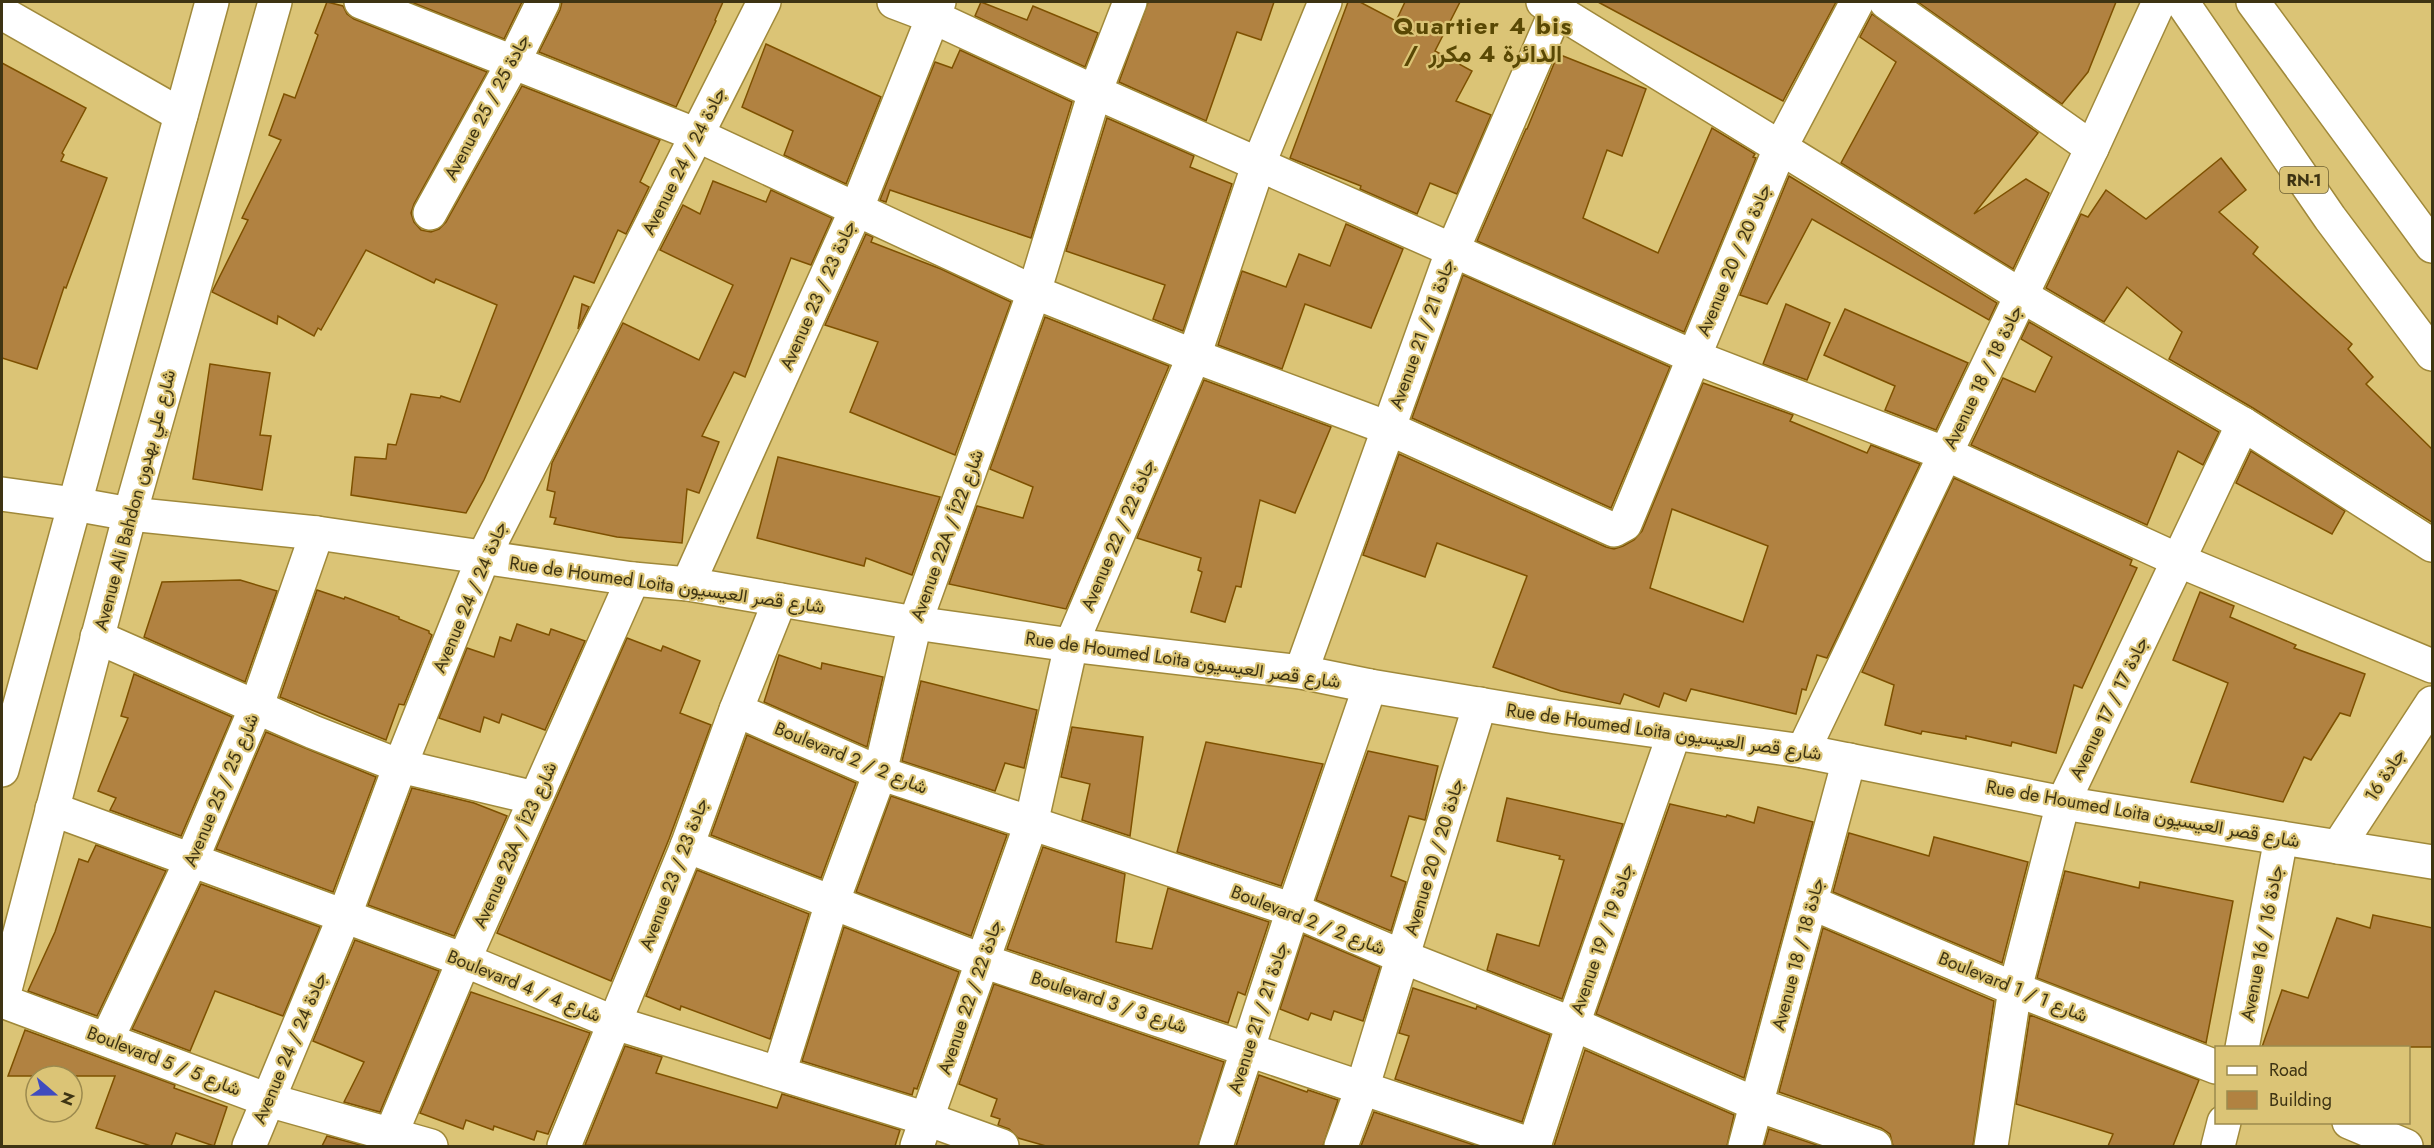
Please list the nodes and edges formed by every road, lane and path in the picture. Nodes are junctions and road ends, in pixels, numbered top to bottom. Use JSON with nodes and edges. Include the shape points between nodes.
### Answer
{"nodes":[{"id":1,"x":212,"y":2,"type":"edge"},
{"id":2,"x":275,"y":2,"type":"edge"},
{"id":3,"x":361,"y":2,"type":"edge"},
{"id":4,"x":543,"y":2,"type":"edge"},
{"id":5,"x":764,"y":2,"type":"edge"},
{"id":6,"x":894,"y":2,"type":"edge"},
{"id":7,"x":1130,"y":2,"type":"edge"},
{"id":8,"x":1325,"y":2,"type":"edge"},
{"id":9,"x":1857,"y":2,"type":"edge"},
{"id":10,"x":1886,"y":2,"type":"edge"},
{"id":11,"x":2159,"y":2,"type":"edge"},
{"id":12,"x":2182,"y":2,"type":"edge"},
{"id":13,"x":2253,"y":2,"type":"edge"},
{"id":14,"x":1553,"y":4,"type":"edge"},
{"id":15,"x":935,"y":9,"type":"edge"},
{"id":16,"x":2,"y":13,"type":"edge"},
{"id":17,"x":514,"y":61,"type":"junction"},
{"id":18,"x":1095,"y":92,"type":"junction"},
{"id":19,"x":181,"y":115,"type":"junction"},
{"id":20,"x":698,"y":135,"type":"junction"},
{"id":21,"x":1781,"y":146,"type":"junction"},
{"id":22,"x":2092,"y":148,"type":"junction"},
{"id":23,"x":1259,"y":163,"type":"junction"},
{"id":24,"x":856,"y":210,"type":"junction"},
{"id":25,"x":430,"y":213,"type":"dead end"},
{"id":26,"x":2433,"y":246,"type":"edge"},
{"id":27,"x":1453,"y":249,"type":"junction"},
{"id":28,"x":1034,"y":292,"type":"junction"},
{"id":29,"x":2022,"y":296,"type":"junction"},
{"id":30,"x":2433,"y":354,"type":"edge"},
{"id":31,"x":1194,"y":356,"type":"junction"},
{"id":32,"x":1694,"y":357,"type":"junction"},
{"id":33,"x":2243,"y":424,"type":"junction"},
{"id":34,"x":1388,"y":428,"type":"junction"},
{"id":35,"x":1946,"y":454,"type":"junction"},
{"id":36,"x":2,"y":494,"type":"edge"},
{"id":37,"x":74,"y":504,"type":"junction"},
{"id":38,"x":130,"y":514,"type":"junction"},
{"id":39,"x":317,"y":533,"type":"junction"},
{"id":40,"x":2433,"y":545,"type":"edge"},
{"id":41,"x":483,"y":558,"type":"junction"},
{"id":42,"x":2180,"y":561,"type":"junction"},
{"id":43,"x":633,"y":579,"type":"junction"},
{"id":44,"x":688,"y":584,"type":"junction"},
{"id":45,"x":780,"y":600,"type":"junction"},
{"id":46,"x":915,"y":622,"type":"junction"},
{"id":47,"x":98,"y":637,"type":"junction"},
{"id":48,"x":1071,"y":645,"type":"junction"},
{"id":49,"x":2433,"y":666,"type":"edge"},
{"id":50,"x":1301,"y":672,"type":"junction"},
{"id":51,"x":1370,"y":686,"type":"junction"},
{"id":52,"x":2433,"y":703,"type":"edge"},
{"id":53,"x":1480,"y":704,"type":"junction"},
{"id":54,"x":257,"y":705,"type":"junction"},
{"id":55,"x":736,"y":710,"type":"junction"},
{"id":56,"x":1674,"y":734,"type":"junction"},
{"id":57,"x":1803,"y":751,"type":"junction"},
{"id":58,"x":1849,"y":760,"type":"junction"},
{"id":59,"x":400,"y":766,"type":"junction"},
{"id":60,"x":2,"y":770,"type":"edge"},
{"id":61,"x":880,"y":773,"type":"junction"},
{"id":62,"x":535,"y":798,"type":"junction"},
{"id":63,"x":2063,"y":802,"type":"junction"},
{"id":64,"x":52,"y":809,"type":"junction"},
{"id":65,"x":1031,"y":824,"type":"junction"},
{"id":66,"x":2281,"y":838,"type":"junction"},
{"id":67,"x":687,"y":846,"type":"junction"},
{"id":68,"x":2338,"y":847,"type":"junction"},
{"id":69,"x":191,"y":861,"type":"junction"},
{"id":70,"x":2433,"y":862,"type":"edge"},
{"id":71,"x":832,"y":903,"type":"junction"},
{"id":72,"x":1812,"y":903,"type":"junction"},
{"id":73,"x":1293,"y":910,"type":"junction"},
{"id":74,"x":344,"y":917,"type":"junction"},
{"id":75,"x":1403,"y":957,"type":"junction"},
{"id":76,"x":464,"y":960,"type":"junction"},
{"id":77,"x":983,"y":961,"type":"junction"},
{"id":78,"x":2015,"y":989,"type":"junction"},
{"id":79,"x":2,"y":1001,"type":"edge"},
{"id":80,"x":615,"y":1023,"type":"junction"},
{"id":81,"x":1572,"y":1024,"type":"junction"},
{"id":82,"x":107,"y":1039,"type":"junction"},
{"id":83,"x":2242,"y":1046,"type":"edge"},
{"id":84,"x":1248,"y":1049,"type":"junction"},
{"id":85,"x":2215,"y":1066,"type":"edge"},
{"id":86,"x":779,"y":1073,"type":"junction"},
{"id":87,"x":1362,"y":1089,"type":"junction"},
{"id":88,"x":268,"y":1100,"type":"junction"},
{"id":89,"x":1758,"y":1105,"type":"junction"},
{"id":90,"x":2224,"y":1124,"type":"edge"},
{"id":91,"x":2354,"y":1124,"type":"edge"},
{"id":92,"x":922,"y":1133,"type":"edge"},
{"id":93,"x":389,"y":1140,"type":"edge"},
{"id":94,"x":249,"y":1146,"type":"edge"},
{"id":95,"x":431,"y":1146,"type":"edge"},
{"id":96,"x":564,"y":1146,"type":"edge"},
{"id":97,"x":1002,"y":1146,"type":"edge"},
{"id":98,"x":1216,"y":1146,"type":"edge"},
{"id":99,"x":1341,"y":1146,"type":"edge"},
{"id":100,"x":1534,"y":1146,"type":"edge"},
{"id":101,"x":1745,"y":1146,"type":"edge"},
{"id":102,"x":1875,"y":1146,"type":"edge"},
{"id":103,"x":1990,"y":1146,"type":"edge"},
{"id":104,"x":2218,"y":1146,"type":"edge"},
{"id":105,"x":2406,"y":1146,"type":"edge"}],
"edges":[{"from":1,"to":19,"type":"street"},
{"from":2,"to":38,"type":"street","name":"Avenue Ali Bahdon شارع علي بهدون"},
{"from":3,"to":17,"type":"street"},
{"from":4,"to":17,"type":"street","name":"Avenue 25 / جادة 25"},
{"from":5,"to":20,"type":"street","name":"Avenue 24 / جادة 24"},
{"from":6,"to":15,"type":"street"},
{"from":7,"to":18,"type":"street","name":"Avenue 22A / شارع 22أ"},
{"from":8,"to":23,"type":"street","name":"Avenue 22 / جادة 22"},
{"from":9,"to":21,"type":"street","name":"Avenue 20 / جادة 20"},
{"from":10,"to":22,"type":"street"},
{"from":11,"to":22,"type":"street","name":"Avenue 18 / جادة 18"},
{"from":12,"to":30,"type":"street","number":"RN-1","via":[[2330,218]]},
{"from":13,"to":26,"type":"street"},
{"from":14,"to":21,"type":"street"},
{"from":14,"to":27,"type":"street","name":"Avenue 21 / جادة 21"},
{"from":15,"to":18,"type":"street"},
{"from":15,"to":24,"type":"street","name":"Avenue 23 / جادة 23"},
{"from":16,"to":19,"type":"street"},
{"from":17,"to":20,"type":"street"},
{"from":17,"to":25,"type":"street","name":"Avenue 25 / جادة 25"},
{"from":18,"to":23,"type":"street"},
{"from":18,"to":28,"type":"street","name":"Avenue 22A / شارع 22أ"},
{"from":19,"to":37,"type":"street"},
{"from":20,"to":24,"type":"street"},
{"from":20,"to":41,"type":"street","name":"Avenue 24 / جادة 24"},
{"from":21,"to":29,"type":"street"},
{"from":21,"to":32,"type":"street","name":"Avenue 20 / جادة 20"},
{"from":22,"to":29,"type":"street","name":"Avenue 18 / جادة 18"},
{"from":23,"to":27,"type":"street"},
{"from":23,"to":31,"type":"street","name":"Avenue 22 / جادة 22"},
{"from":24,"to":28,"type":"street"},
{"from":24,"to":44,"type":"street","name":"Avenue 23 / جادة 23"},
{"from":27,"to":32,"type":"street"},
{"from":27,"to":34,"type":"street","name":"Avenue 21 / جادة 21"},
{"from":28,"to":31,"type":"street"},
{"from":28,"to":46,"type":"street","name":"Avenue 22A / شارع 22أ"},
{"from":29,"to":33,"type":"street"},
{"from":29,"to":35,"type":"street","name":"Avenue 18 / جادة 18"},
{"from":31,"to":34,"type":"street"},
{"from":31,"to":48,"type":"street","name":"Avenue 22 / جادة 22"},
{"from":32,"to":34,"type":"street","name":"Avenue 20 / جادة 20","via":[[1625,525],[1614,530]]},
{"from":32,"to":35,"type":"street"},
{"from":33,"to":40,"type":"street"},
{"from":33,"to":42,"type":"street","name":"Avenue 17 / جادة 17"},
{"from":34,"to":50,"type":"street","name":"Avenue 21 / جادة 21"},
{"from":35,"to":42,"type":"street"},
{"from":35,"to":57,"type":"street","name":"Avenue 18 / جادة 18"},
{"from":36,"to":37,"type":"street","name":"Rue de Houmed Loita شارع قصر العيسيون"},
{"from":37,"to":38,"type":"street","name":"Rue de Houmed Loita شارع قصر العيسيون"},
{"from":37,"to":60,"type":"street"},
{"from":38,"to":39,"type":"street","name":"Rue de Houmed Loita شارع قصر العيسيون"},
{"from":38,"to":47,"type":"street","name":"Avenue Ali Bahdon شارع علي بهدون"},
{"from":39,"to":41,"type":"street","name":"Rue de Houmed Loita شارع قصر العيسيون"},
{"from":39,"to":54,"type":"street","name":"Avenue 25 / شارع 25"},
{"from":41,"to":43,"type":"street","name":"Rue de Houmed Loita شارع قصر العيسيون"},
{"from":41,"to":59,"type":"street","name":"Avenue 24 / جادة 24"},
{"from":42,"to":49,"type":"street"},
{"from":42,"to":63,"type":"street","name":"Avenue 17 / جادة 17"},
{"from":43,"to":44,"type":"street","name":"Rue de Houmed Loita شارع قصر العيسيون"},
{"from":43,"to":62,"type":"street","name":"Avenue 23A / شارع 23أ"},
{"from":44,"to":45,"type":"street","name":"Rue de Houmed Loita شارع قصر العيسيون"},
{"from":45,"to":46,"type":"street","name":"Rue de Houmed Loita شارع قصر العيسيون"},
{"from":45,"to":55,"type":"street","name":"Avenue 23 / جادة 23"},
{"from":46,"to":48,"type":"street","name":"Rue de Houmed Loita شارع قصر العيسيون"},
{"from":46,"to":61,"type":"street","name":"Avenue 22A / شارع 22أ"},
{"from":47,"to":54,"type":"street"},
{"from":47,"to":64,"type":"street","name":"Avenue Ali Bahdon شارع علي بهدون"},
{"from":48,"to":50,"type":"street","name":"Rue de Houmed Loita شارع قصر العيسيون"},
{"from":48,"to":65,"type":"street","name":"Avenue 22 / جادة 22"},
{"from":50,"to":51,"type":"street","name":"Rue de Houmed Loita شارع قصر العيسيون"},
{"from":51,"to":53,"type":"street","name":"Rue de Houmed Loita شارع قصر العيسيون"},
{"from":51,"to":73,"type":"street","name":"Avenue 21 / جادة 21"},
{"from":52,"to":68,"type":"street","name":"جادة 16"},
{"from":53,"to":56,"type":"street","name":"Rue de Houmed Loita شارع قصر العيسيون"},
{"from":53,"to":75,"type":"street","name":"Avenue 20 / جادة 20"},
{"from":54,"to":59,"type":"street"},
{"from":54,"to":69,"type":"street","name":"Avenue 25 / شارع 25"},
{"from":55,"to":61,"type":"street","name":"Boulevard 2 / شارع 2"},
{"from":55,"to":67,"type":"street","name":"Avenue 23 / جادة 23"},
{"from":56,"to":57,"type":"street","name":"Rue de Houmed Loita شارع قصر العيسيون"},
{"from":56,"to":81,"type":"street","name":"Avenue 19 / جادة 19"},
{"from":57,"to":58,"type":"street","name":"Rue de Houmed Loita شارع قصر العيسيون"},
{"from":58,"to":63,"type":"street","name":"Rue de Houmed Loita شارع قصر العيسيون"},
{"from":58,"to":72,"type":"street","name":"Avenue 18 / جادة 18"},
{"from":59,"to":62,"type":"street"},
{"from":59,"to":74,"type":"street","name":"Avenue 24 / جادة 24"},
{"from":61,"to":65,"type":"street","name":"Boulevard 2 / شارع 2"},
{"from":61,"to":71,"type":"street","name":"Avenue 22A / شارع 22أ"},
{"from":62,"to":76,"type":"street","name":"Avenue 23A / شارع 23أ"},
{"from":63,"to":66,"type":"street","name":"Rue de Houmed Loita شارع قصر العيسيون"},
{"from":63,"to":78,"type":"street","name":"Avenue 17 / جادة 17"},
{"from":64,"to":69,"type":"street","name":"Boulevard 4 / شارع 4"},
{"from":64,"to":79,"type":"street","name":"Avenue Ali Bahdon شارع علي بهدون"},
{"from":65,"to":73,"type":"street","name":"Boulevard 2 / شارع 2"},
{"from":65,"to":77,"type":"street","name":"Avenue 22 / جادة 22"},
{"from":66,"to":68,"type":"street","name":"Rue de Houmed Loita شارع قصر العيسيون"},
{"from":66,"to":83,"type":"street","name":"Avenue 16 / جادة 16"},
{"from":67,"to":71,"type":"street","name":"Boulevard 3 / شارع 3"},
{"from":67,"to":80,"type":"street","name":"Avenue 23 / جادة 23"},
{"from":68,"to":70,"type":"street","name":"Rue de Houmed Loita شارع قصر العيسيون"},
{"from":69,"to":74,"type":"street","name":"Boulevard 4 / شارع 4"},
{"from":69,"to":82,"type":"street","name":"Avenue 25 / شارع 25"},
{"from":71,"to":77,"type":"street","name":"Boulevard 3 / شارع 3"},
{"from":71,"to":86,"type":"street","name":"Avenue 22A / شارع 22أ"},
{"from":72,"to":78,"type":"street","name":"Boulevard 1 / شارع 1"},
{"from":72,"to":89,"type":"street","name":"Avenue 18 / جادة 18"},
{"from":73,"to":75,"type":"street","name":"Boulevard 2 / شارع 2"},
{"from":73,"to":84,"type":"street","name":"Avenue 21 / جادة 21"},
{"from":74,"to":76,"type":"street","name":"Boulevard 4 / شارع 4"},
{"from":74,"to":88,"type":"street","name":"Avenue 24 / جادة 24"},
{"from":75,"to":81,"type":"street","name":"Boulevard 2 / شارع 2"},
{"from":75,"to":87,"type":"street","name":"Avenue 20 / جادة 20"},
{"from":76,"to":80,"type":"street","name":"Boulevard 4 / شارع 4"},
{"from":76,"to":93,"type":"street","name":"Avenue 23A / شارع 23أ"},
{"from":77,"to":84,"type":"street","name":"Boulevard 3 / شارع 3"},
{"from":77,"to":92,"type":"street","name":"Avenue 22 / جادة 22"},
{"from":78,"to":85,"type":"street","name":"Boulevard 1 / شارع 1"},
{"from":78,"to":103,"type":"street","name":"Avenue 17 / جادة 17"},
{"from":79,"to":82,"type":"street","name":"Boulevard 5 / شارع 5"},
{"from":80,"to":86,"type":"street","name":"Boulevard 4 / شارع 4"},
{"from":80,"to":96,"type":"street","name":"Avenue 23 / جادة 23"},
{"from":81,"to":89,"type":"street","name":"Boulevard 2 / شارع 2"},
{"from":81,"to":100,"type":"street","name":"Avenue 19 / جادة 19"},
{"from":82,"to":88,"type":"street","name":"Boulevard 5 / شارع 5"},
{"from":84,"to":87,"type":"street","name":"Boulevard 3 / شارع 3"},
{"from":84,"to":98,"type":"street","name":"Avenue 21 / جادة 21"},
{"from":86,"to":92,"type":"street","name":"Boulevard 4 / شارع 4"},
{"from":87,"to":99,"type":"street","name":"Avenue 20 / جادة 20"},
{"from":87,"to":100,"type":"street","name":"Boulevard 3 / شارع 3"},
{"from":88,"to":93,"type":"street","name":"Boulevard 5 / شارع 5"},
{"from":88,"to":94,"type":"street","name":"Avenue 24 / جادة 24"},
{"from":89,"to":101,"type":"street","name":"Avenue 18 / جادة 18"},
{"from":89,"to":102,"type":"street","name":"Boulevard 2 / شارع 2"},
{"from":90,"to":104,"type":"street"},
{"from":91,"to":105,"type":"street"},
{"from":92,"to":97,"type":"street","name":"Boulevard 4 / شارع 4"},
{"from":93,"to":95,"type":"street","name":"Boulevard 5 / شارع 5"}]}
